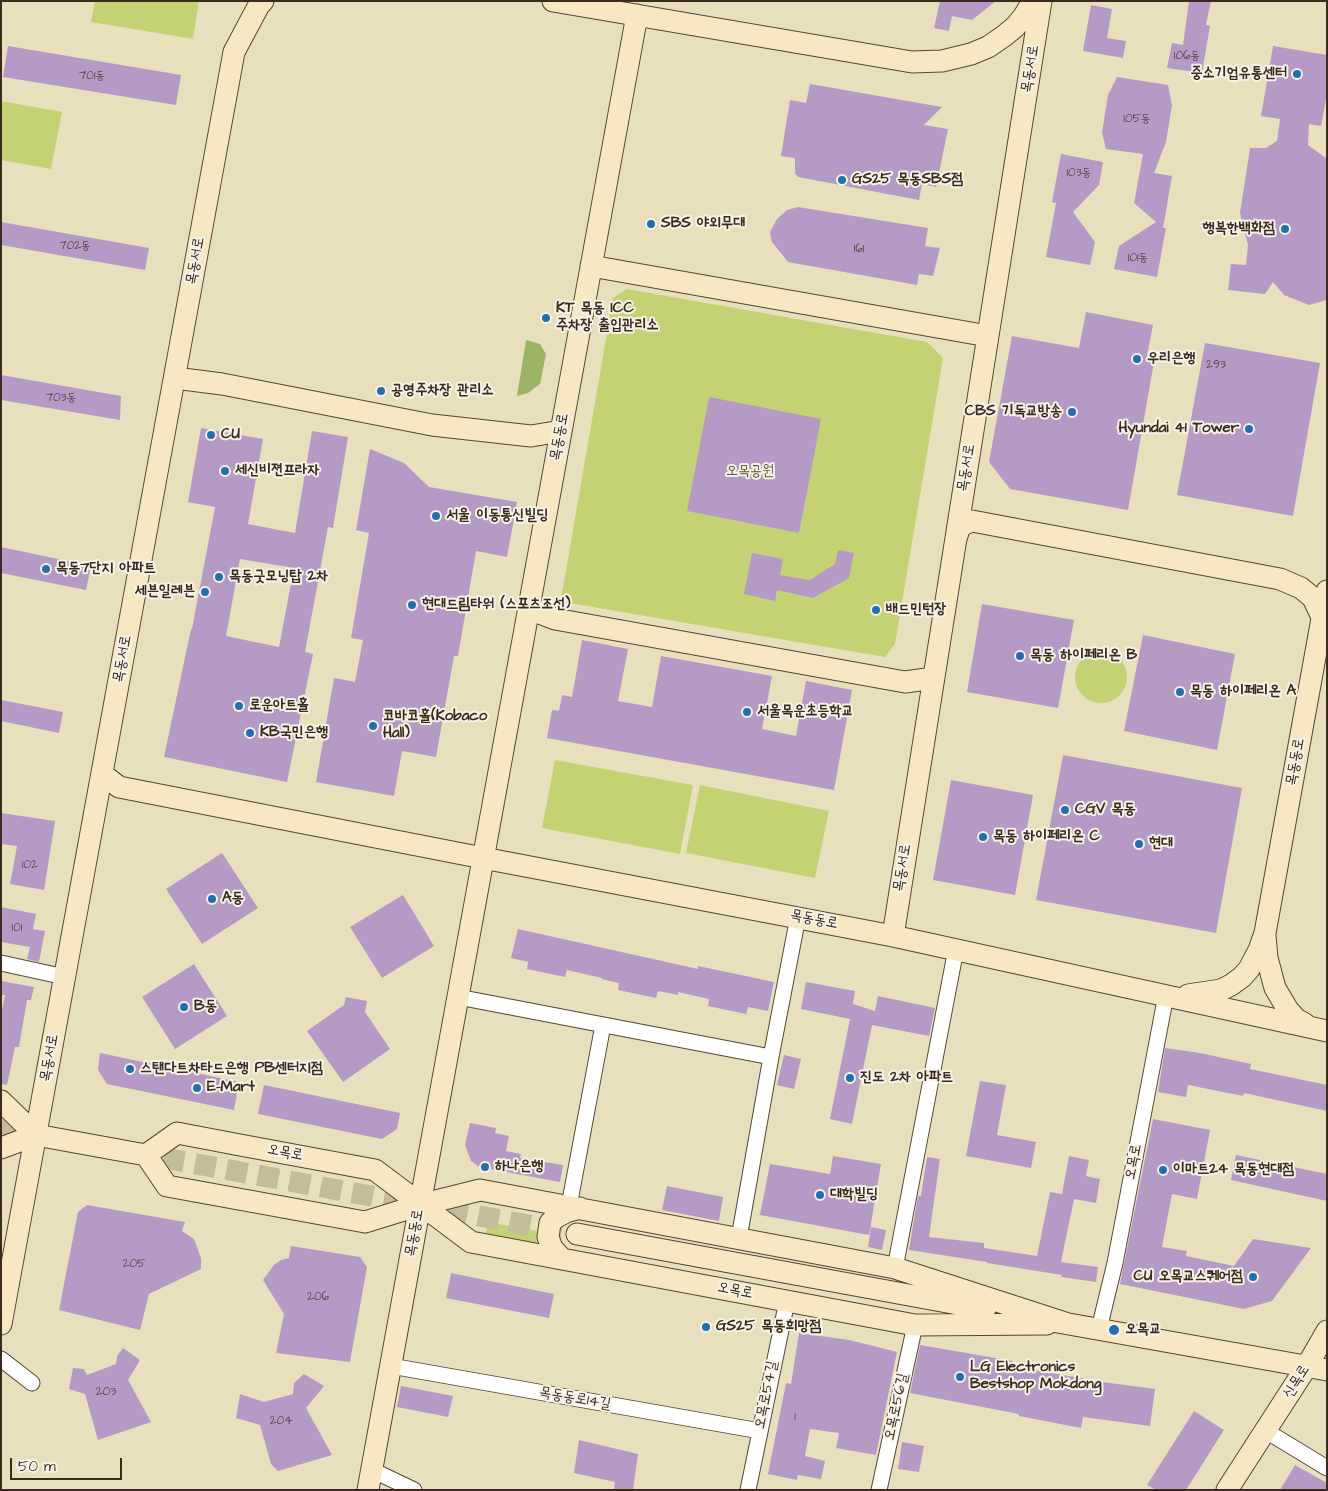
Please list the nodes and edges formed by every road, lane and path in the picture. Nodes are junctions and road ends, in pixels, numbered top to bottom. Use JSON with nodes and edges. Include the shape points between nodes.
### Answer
{"nodes":[{"id":1,"x":553,"y":1,"type":"edge"},
{"id":2,"x":1033,"y":1,"type":"edge"},
{"id":3,"x":1042,"y":1,"type":"edge"},
{"id":4,"x":261,"y":3,"type":"edge"},
{"id":5,"x":637,"y":15,"type":"junction"},
{"id":6,"x":592,"y":266,"type":"junction"},
{"id":7,"x":988,"y":336,"type":"junction"},
{"id":8,"x":175,"y":378,"type":"junction"},
{"id":9,"x":561,"y":432,"type":"junction"},
{"id":10,"x":956,"y":539,"type":"junction"},
{"id":11,"x":1327,"y":591,"type":"edge"},
{"id":12,"x":530,"y":606,"type":"junction"},
{"id":13,"x":1322,"y":617,"type":"junction"},
{"id":14,"x":934,"y":678,"type":"junction"},
{"id":15,"x":102,"y":774,"type":"junction"},
{"id":16,"x":483,"y":858,"type":"junction"},
{"id":17,"x":798,"y":917,"type":"junction"},
{"id":18,"x":1265,"y":933,"type":"junction"},
{"id":19,"x":893,"y":936,"type":"junction"},
{"id":20,"x":956,"y":950,"type":"junction"},
{"id":21,"x":1,"y":963,"type":"edge"},
{"id":22,"x":65,"y":977,"type":"junction"},
{"id":23,"x":1143,"y":990,"type":"junction"},
{"id":24,"x":1166,"y":995,"type":"junction"},
{"id":25,"x":458,"y":997,"type":"junction"},
{"id":26,"x":603,"y":1025,"type":"junction"},
{"id":27,"x":1318,"y":1029,"type":"edge"},
{"id":28,"x":771,"y":1057,"type":"junction"},
{"id":29,"x":1,"y":1101,"type":"edge"},
{"id":30,"x":36,"y":1135,"type":"junction"},
{"id":31,"x":1,"y":1148,"type":"edge"},
{"id":32,"x":146,"y":1155,"type":"junction"},
{"id":33,"x":420,"y":1205,"type":"junction"},
{"id":34,"x":574,"y":1207,"type":"junction"},
{"id":35,"x":577,"y":1234,"type":"tunnel mouth"},
{"id":36,"x":739,"y":1238,"type":"junction"},
{"id":37,"x":562,"y":1259,"type":"junction"},
{"id":38,"x":895,"y":1268,"type":"junction"},
{"id":39,"x":787,"y":1301,"type":"junction"},
{"id":40,"x":1,"y":1324,"type":"edge"},
{"id":41,"x":1065,"y":1324,"type":"junction"},
{"id":42,"x":915,"y":1325,"type":"junction"},
{"id":43,"x":1099,"y":1329,"type":"junction"},
{"id":44,"x":1327,"y":1331,"type":"edge"},
{"id":45,"x":1,"y":1359,"type":"edge"},
{"id":46,"x":391,"y":1366,"type":"junction"},
{"id":47,"x":1317,"y":1368,"type":"edge"},
{"id":48,"x":32,"y":1383,"type":"dead end"},
{"id":49,"x":760,"y":1431,"type":"junction"},
{"id":50,"x":1266,"y":1431,"type":"junction"},
{"id":51,"x":1327,"y":1468,"type":"edge"},
{"id":52,"x":370,"y":1480,"type":"edge"},
{"id":53,"x":414,"y":1490,"type":"edge"},
{"id":54,"x":748,"y":1490,"type":"edge"},
{"id":55,"x":880,"y":1490,"type":"edge"},
{"id":56,"x":1227,"y":1490,"type":"edge"}],
"edges":[{"from":1,"to":5,"type":"main road","name":"목동서로"},
{"from":2,"to":5,"type":"main road","name":"목동서로","via":[[1015,27],[996,42],[971,54],[942,61],[912,62]]},
{"from":3,"to":7,"type":"main road","name":"목동서로"},
{"from":4,"to":8,"type":"main road","name":"목동서로","via":[[234,52]]},
{"from":5,"to":6,"type":"main road","name":"목동동로"},
{"from":6,"to":7,"type":"main road"},
{"from":6,"to":9,"type":"main road","name":"목동동로"},
{"from":7,"to":10,"type":"main road","name":"목동서로"},
{"from":8,"to":9,"type":"main road","via":[[222,384],[432,425],[531,436]]},
{"from":8,"to":15,"type":"main road","name":"목동서로"},
{"from":9,"to":12,"type":"main road","name":"목동동로"},
{"from":10,"to":13,"type":"main road","via":[[960,526],[972,521],[1280,579],[1313,598]]},
{"from":10,"to":14,"type":"main road","name":"목동서로"},
{"from":11,"to":13,"type":"main road","name":"목동동로"},
{"from":12,"to":14,"type":"main road","via":[[555,619],[886,679],[905,682]]},
{"from":12,"to":16,"type":"main road","name":"목동동로"},
{"from":13,"to":18,"type":"main road","name":"목동동로"},
{"from":14,"to":19,"type":"main road","name":"목동서로"},
{"from":15,"to":16,"type":"main road","via":[[119,786]]},
{"from":15,"to":22,"type":"main road","name":"목동서로"},
{"from":16,"to":17,"type":"main road","name":"목동동로"},
{"from":16,"to":25,"type":"main road","name":"목동동로"},
{"from":17,"to":19,"type":"main road","name":"목동동로"},
{"from":17,"to":28,"type":"street"},
{"from":18,"to":23,"type":"main road","name":"목동동로","via":[[1249,969],[1221,990],[1191,996]]},
{"from":18,"to":27,"type":"main road","name":"목동동로","via":[[1267,958],[1275,988],[1296,1019]]},
{"from":19,"to":20,"type":"main road","name":"목동동로"},
{"from":20,"to":23,"type":"main road","name":"목동동로"},
{"from":20,"to":38,"type":"street"},
{"from":21,"to":22,"type":"street"},
{"from":22,"to":30,"type":"main road","name":"목동서로"},
{"from":23,"to":24,"type":"main road","name":"목동동로"},
{"from":24,"to":27,"type":"main road","name":"목동동로"},
{"from":24,"to":43,"type":"street","name":"오목로","via":[[1115,1263]]},
{"from":25,"to":26,"type":"street"},
{"from":25,"to":33,"type":"main road","name":"목동동로"},
{"from":26,"to":28,"type":"street"},
{"from":26,"to":34,"type":"street"},
{"from":28,"to":36,"type":"street"},
{"from":29,"to":30,"type":"main road"},
{"from":30,"to":31,"type":"main road"},
{"from":30,"to":32,"type":"main road"},
{"from":30,"to":40,"type":"main road","name":"목동서로"},
{"from":32,"to":33,"type":"main road","name":"오목로","via":[[167,1186],[364,1222]]},
{"from":32,"to":33,"type":"main road","name":"오목로","via":[[176,1133],[195,1136],[375,1170]]},
{"from":33,"to":34,"type":"main road","name":"오목로","via":[[480,1190]]},
{"from":33,"to":37,"type":"main road","name":"오목로","via":[[471,1242]]},
{"from":33,"to":46,"type":"main road","name":"목동동로"},
{"from":34,"to":36,"type":"main road","name":"오목로"},
{"from":34,"to":37,"type":"main road","via":[[550,1224],[548,1237],[552,1248]]},
{"from":35,"to":41,"type":"main road","name":"오목로"},
{"from":36,"to":38,"type":"main road","name":"오목로"},
{"from":37,"to":39,"type":"main road","name":"오목로"},
{"from":38,"to":41,"type":"main road","name":"오목로"},
{"from":39,"to":42,"type":"main road","name":"오목로"},
{"from":39,"to":49,"type":"street","name":"오목로54길"},
{"from":41,"to":42,"type":"main road","name":"오목로"},
{"from":41,"to":43,"type":"main road","name":"오목로"},
{"from":42,"to":55,"type":"street","name":"오목로56길"},
{"from":43,"to":47,"type":"main road","name":"오목로"},
{"from":44,"to":47,"type":"main road","name":"신목로"},
{"from":45,"to":48,"type":"street"},
{"from":46,"to":49,"type":"street","name":"목동동로14길"},
{"from":46,"to":52,"type":"main road","name":"목동동로"},
{"from":47,"to":50,"type":"main road","name":"신목로"},
{"from":49,"to":54,"type":"street","name":"오목로54길"},
{"from":50,"to":51,"type":"street"},
{"from":50,"to":56,"type":"main road","name":"신목로"},
{"from":52,"to":53,"type":"street","name":"목동동로"}]}
